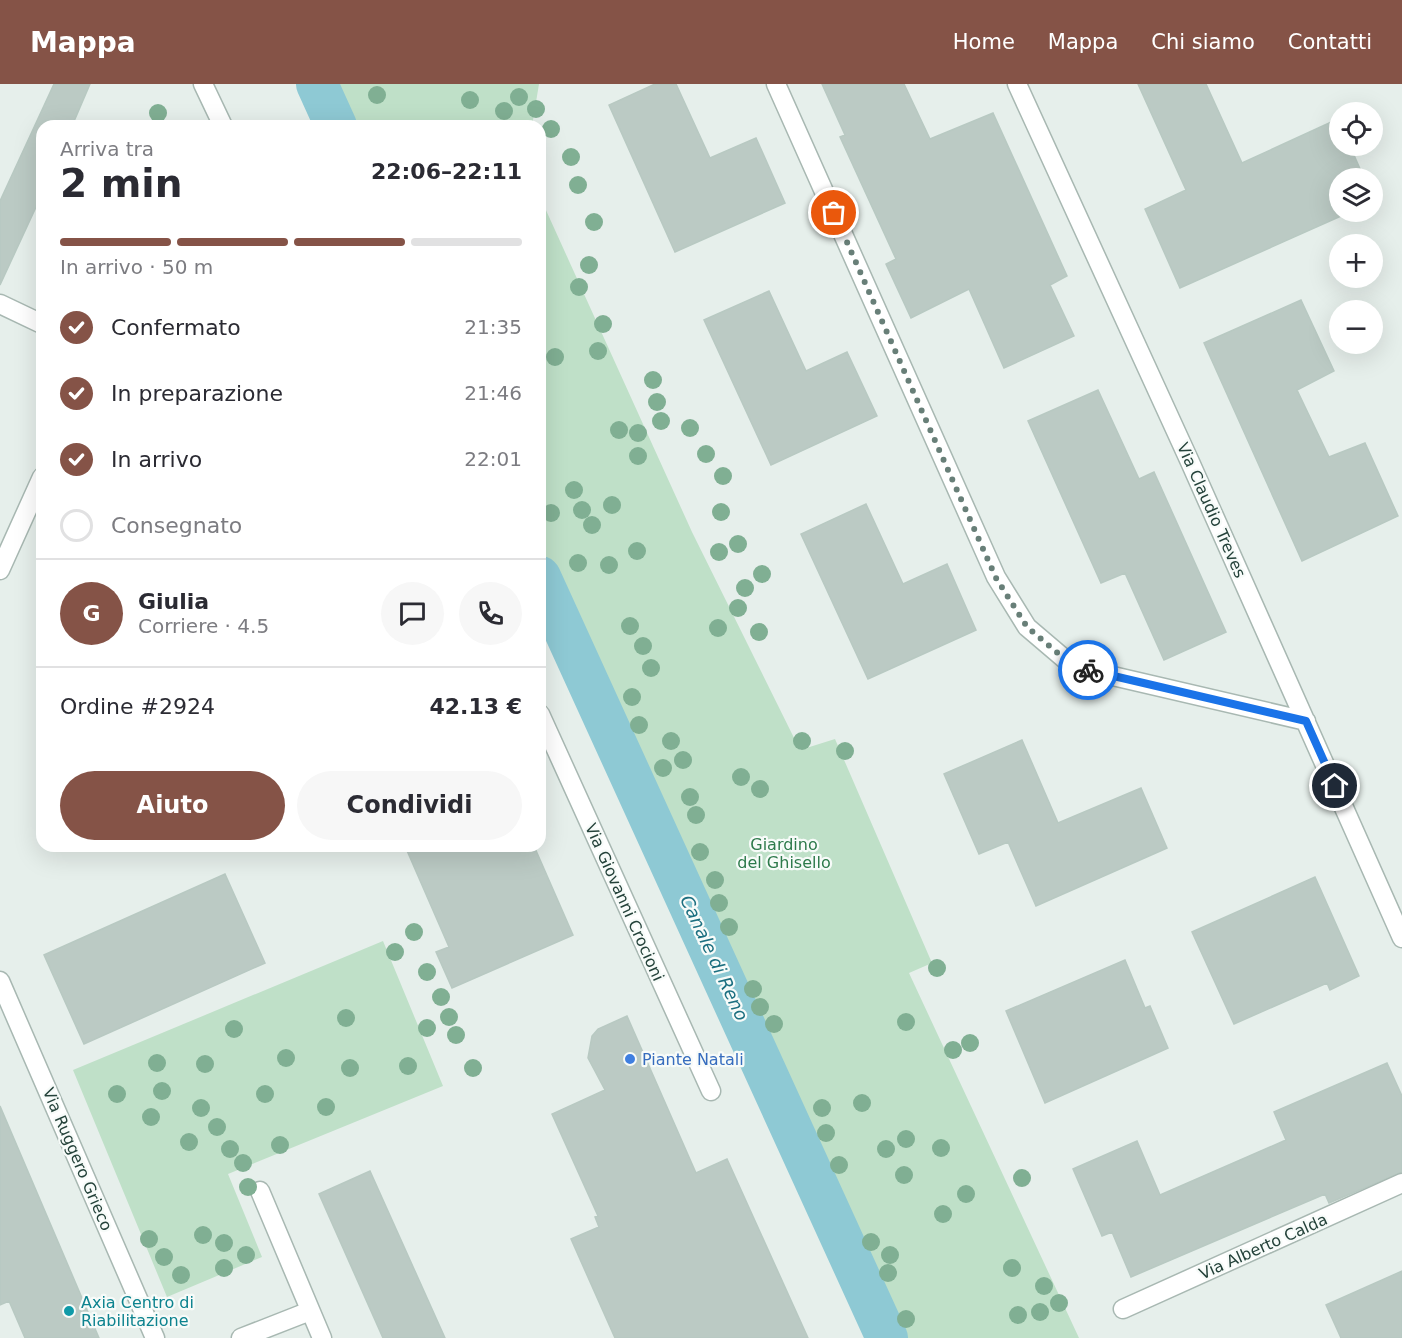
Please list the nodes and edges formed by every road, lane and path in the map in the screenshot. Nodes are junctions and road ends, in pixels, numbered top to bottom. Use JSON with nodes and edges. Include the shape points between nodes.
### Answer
{"nodes":[{"id":1,"x":203,"y":84,"type":"edge"},
{"id":2,"x":776,"y":84,"type":"edge"},
{"id":3,"x":1017,"y":84,"type":"edge"},
{"id":4,"x":220,"y":120,"type":"edge"},
{"id":5,"x":0,"y":304,"type":"edge"},
{"id":6,"x":36,"y":321,"type":"edge"},
{"id":7,"x":36,"y":490,"type":"edge"},
{"id":8,"x":0,"y":570,"type":"edge"},
{"id":9,"x":1306,"y":721,"type":"junction"},
{"id":10,"x":546,"y":727,"type":"edge"},
{"id":11,"x":1402,"y":938,"type":"edge"},
{"id":12,"x":0,"y":981,"type":"edge"},
{"id":13,"x":711,"y":1091,"type":"dead end"},
{"id":14,"x":1402,"y":1183,"type":"edge"},
{"id":15,"x":260,"y":1191,"type":"dead end"},
{"id":16,"x":1123,"y":1309,"type":"dead end"},
{"id":17,"x":310,"y":1311,"type":"junction"},
{"id":18,"x":155,"y":1338,"type":"edge"},
{"id":19,"x":241,"y":1338,"type":"edge"},
{"id":20,"x":322,"y":1338,"type":"edge"}],
"edges":[{"from":1,"to":4,"type":"street"},
{"from":2,"to":9,"type":"street","via":[[996,578],[1027,627],[1074,667]]},
{"from":3,"to":9,"type":"street","name":"Via Claudio Treves"},
{"from":5,"to":6,"type":"street"},
{"from":7,"to":8,"type":"street"},
{"from":9,"to":11,"type":"street","name":"Via Claudio Treves"},
{"from":10,"to":13,"type":"street","name":"Via Giovanni Crocioni"},
{"from":12,"to":18,"type":"street","name":"Via Ruggero Grieco"},
{"from":14,"to":16,"type":"street","name":"Via Alberto Calda"},
{"from":15,"to":17,"type":"street"},
{"from":17,"to":19,"type":"street"},
{"from":17,"to":20,"type":"street"}]}
